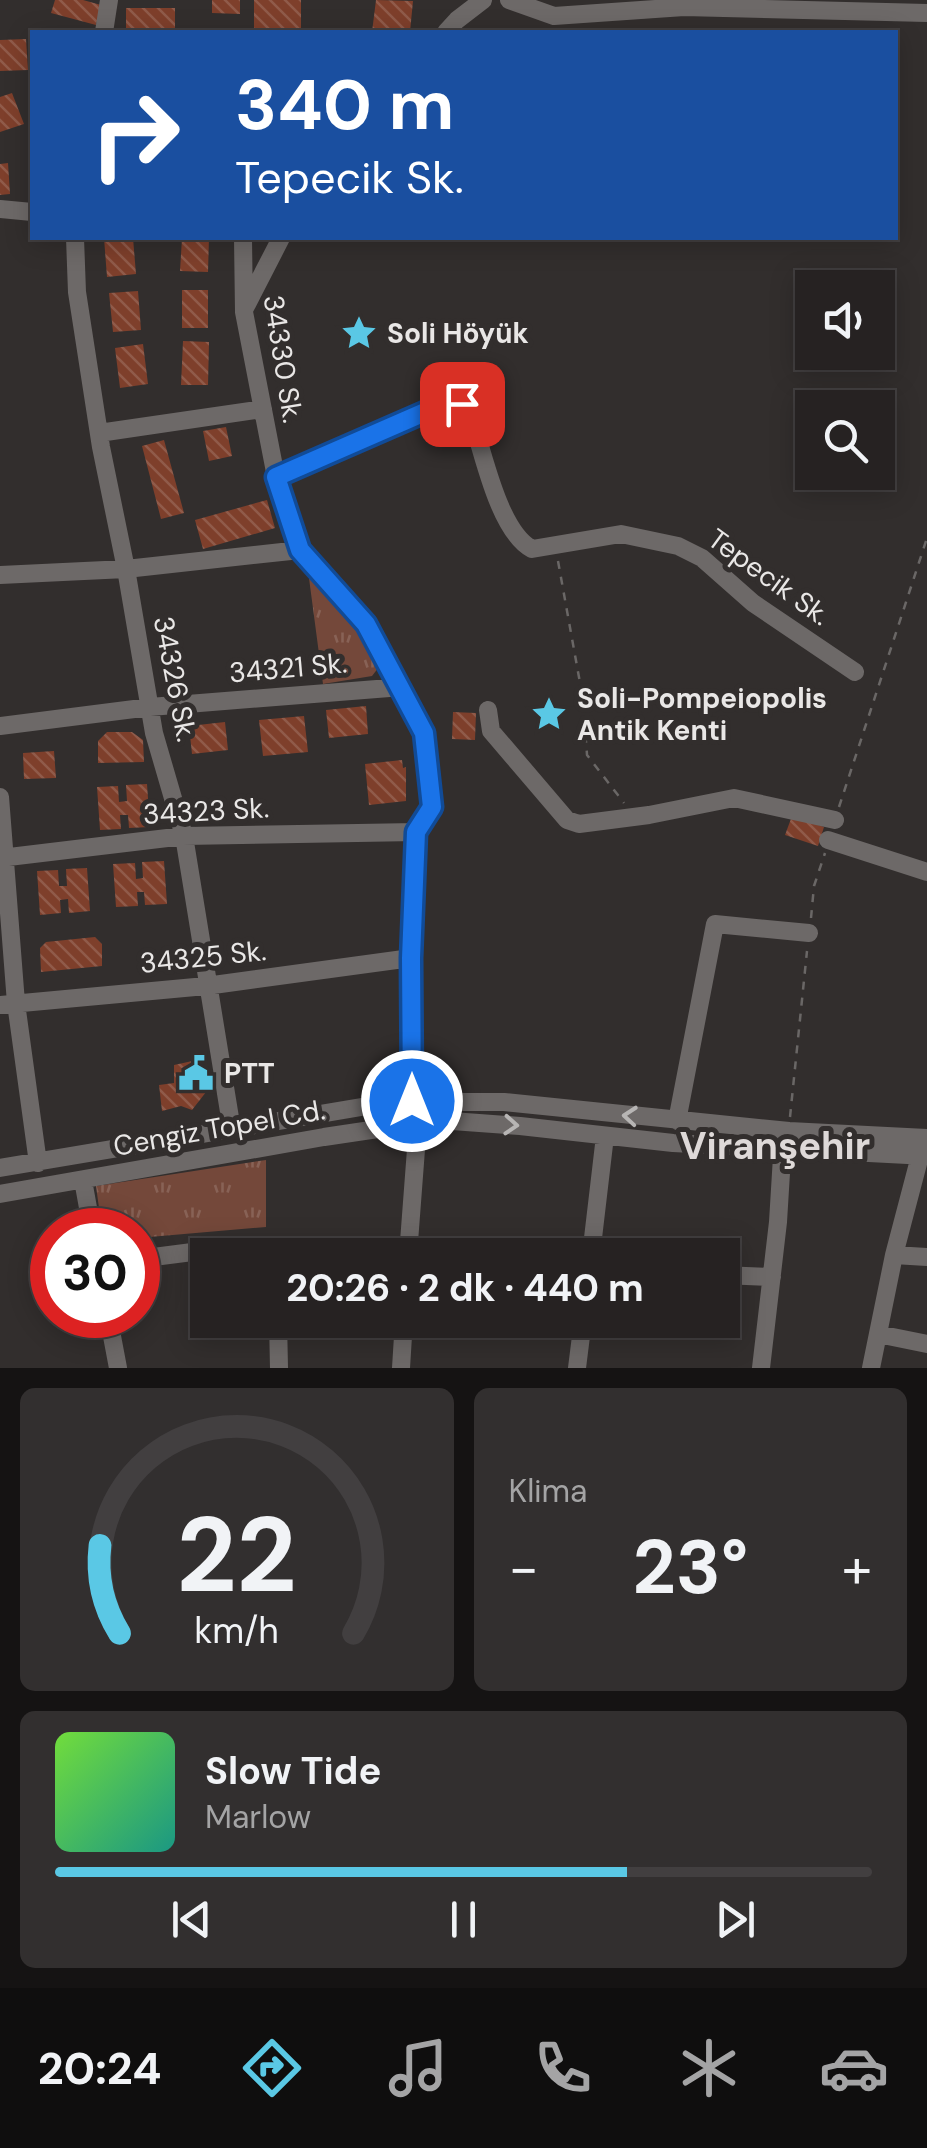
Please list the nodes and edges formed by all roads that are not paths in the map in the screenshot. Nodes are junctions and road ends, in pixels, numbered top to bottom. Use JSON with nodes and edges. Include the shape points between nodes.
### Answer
{"nodes":[{"id":1,"x":109,"y":0,"type":"edge"},
{"id":2,"x":483,"y":0,"type":"edge"},
{"id":3,"x":509,"y":0,"type":"edge"},
{"id":4,"x":927,"y":13,"type":"edge"},
{"id":5,"x":104,"y":30,"type":"edge"},
{"id":6,"x":448,"y":30,"type":"edge"},
{"id":7,"x":0,"y":209,"type":"edge"},
{"id":8,"x":30,"y":212,"type":"edge"},
{"id":9,"x":74,"y":240,"type":"edge"},
{"id":10,"x":243,"y":240,"type":"edge"},
{"id":11,"x":281,"y":240,"type":"edge"},
{"id":12,"x":244,"y":312,"type":"junction"},
{"id":13,"x":264,"y":409,"type":"junction"},
{"id":14,"x":99,"y":433,"type":"junction"},
{"id":15,"x":276,"y":477,"type":"junction"},
{"id":16,"x":300,"y":550,"type":"junction"},
{"id":17,"x":126,"y":568,"type":"junction"},
{"id":18,"x":0,"y":575,"type":"edge"},
{"id":19,"x":855,"y":672,"type":"dead end"},
{"id":20,"x":402,"y":687,"type":"junction"},
{"id":21,"x":150,"y":707,"type":"junction"},
{"id":22,"x":488,"y":710,"type":"dead end"},
{"id":23,"x":0,"y":726,"type":"edge"},
{"id":24,"x":0,"y":797,"type":"edge"},
{"id":25,"x":835,"y":820,"type":"dead end"},
{"id":26,"x":416,"y":832,"type":"junction"},
{"id":27,"x":184,"y":836,"type":"junction"},
{"id":28,"x":828,"y":840,"type":"dead end"},
{"id":29,"x":2,"y":858,"type":"edge"},
{"id":30,"x":927,"y":872,"type":"edge"},
{"id":31,"x":809,"y":933,"type":"dead end"},
{"id":32,"x":411,"y":958,"type":"junction"},
{"id":33,"x":206,"y":986,"type":"junction"},
{"id":34,"x":8,"y":1004,"type":"edge"},
{"id":35,"x":412,"y":1101,"type":"junction"},
{"id":36,"x":677,"y":1121,"type":"junction"},
{"id":37,"x":418,"y":1123,"type":"junction"},
{"id":38,"x":232,"y":1130,"type":"junction"},
{"id":39,"x":784,"y":1130,"type":"junction"},
{"id":40,"x":605,"y":1136,"type":"junction"},
{"id":41,"x":782,"y":1150,"type":"junction"},
{"id":42,"x":925,"y":1150,"type":"edge"},
{"id":43,"x":38,"y":1163,"type":"junction"},
{"id":44,"x":0,"y":1168,"type":"edge"},
{"id":45,"x":83,"y":1180,"type":"junction"},
{"id":46,"x":0,"y":1194,"type":"edge"},
{"id":47,"x":88,"y":1208,"type":"edge"},
{"id":48,"x":409,"y":1238,"type":"edge"},
{"id":49,"x":593,"y":1238,"type":"edge"},
{"id":50,"x":190,"y":1252,"type":"edge"},
{"id":51,"x":894,"y":1254,"type":"junction"},
{"id":52,"x":160,"y":1255,"type":"edge"},
{"id":53,"x":927,"y":1257,"type":"edge"},
{"id":54,"x":740,"y":1276,"type":"edge"},
{"id":55,"x":772,"y":1277,"type":"junction"},
{"id":56,"x":878,"y":1334,"type":"junction"},
{"id":57,"x":112,"y":1338,"type":"edge"},
{"id":58,"x":278,"y":1338,"type":"edge"},
{"id":59,"x":403,"y":1338,"type":"edge"},
{"id":60,"x":581,"y":1338,"type":"edge"},
{"id":61,"x":927,"y":1344,"type":"edge"},
{"id":62,"x":118,"y":1368,"type":"edge"},
{"id":63,"x":279,"y":1368,"type":"edge"},
{"id":64,"x":401,"y":1368,"type":"edge"},
{"id":65,"x":577,"y":1368,"type":"edge"},
{"id":66,"x":761,"y":1368,"type":"edge"},
{"id":67,"x":871,"y":1368,"type":"edge"}],
"edges":[{"from":1,"to":5,"type":"street"},
{"from":2,"to":6,"type":"street"},
{"from":3,"to":4,"type":"street","via":[[554,16],[684,7]]},
{"from":7,"to":8,"type":"street"},
{"from":9,"to":14,"type":"street","name":"34326 Sk."},
{"from":10,"to":12,"type":"street","name":"34330 Sk."},
{"from":11,"to":12,"type":"street"},
{"from":12,"to":13,"type":"street","name":"34330 Sk."},
{"from":13,"to":14,"type":"street"},
{"from":13,"to":15,"type":"street","name":"34330 Sk."},
{"from":14,"to":17,"type":"street","name":"34326 Sk."},
{"from":15,"to":16,"type":"street","name":"34330 Sk."},
{"from":15,"to":19,"type":"street","name":"Tepecik Sk.","via":[[425,412],[462,404],[507,523],[524,544],[532,549],[622,534],[678,546]]},
{"from":16,"to":17,"type":"street"},
{"from":16,"to":20,"type":"street","name":"34330 Sk.","via":[[366,624]]},
{"from":17,"to":18,"type":"street"},
{"from":17,"to":21,"type":"street","name":"34326 Sk."},
{"from":20,"to":21,"type":"street","name":"34321 Sk."},
{"from":20,"to":26,"type":"street","name":"34330 Sk.","via":[[424,733],[432,807]]},
{"from":21,"to":23,"type":"street","name":"34321 Sk."},
{"from":21,"to":27,"type":"street","name":"34326 Sk."},
{"from":22,"to":25,"type":"street","via":[[492,731],[567,820],[579,824],[734,798]]},
{"from":24,"to":29,"type":"street"},
{"from":26,"to":27,"type":"street","name":"34323 Sk."},
{"from":26,"to":32,"type":"street","name":"34330 Sk."},
{"from":27,"to":29,"type":"street","name":"34323 Sk."},
{"from":27,"to":33,"type":"street","name":"34326 Sk."},
{"from":28,"to":30,"type":"street"},
{"from":29,"to":34,"type":"street"},
{"from":31,"to":36,"type":"street","via":[[715,924]]},
{"from":32,"to":33,"type":"street","name":"34325 Sk."},
{"from":32,"to":35,"type":"street","name":"34330 Sk."},
{"from":33,"to":34,"type":"street","name":"34325 Sk."},
{"from":33,"to":38,"type":"street","name":"34326 Sk."},
{"from":34,"to":43,"type":"street"},
{"from":36,"to":35,"type":"street","name":"Cengiz Topel Cd.","one_way":true,"via":[[504,1102]]},
{"from":35,"to":38,"type":"street","name":"Cengiz Topel Cd."},
{"from":36,"to":39,"type":"street","name":"Cengiz Topel Cd."},
{"from":37,"to":40,"type":"street","name":"Cengiz Topel Cd.","one_way":true},
{"from":37,"to":45,"type":"street","name":"Cengiz Topel Cd."},
{"from":37,"to":48,"type":"street"},
{"from":38,"to":43,"type":"street","name":"Cengiz Topel Cd."},
{"from":39,"to":41,"type":"street"},
{"from":39,"to":42,"type":"street","name":"Cengiz Topel Cd."},
{"from":40,"to":41,"type":"street","name":"Cengiz Topel Cd."},
{"from":40,"to":49,"type":"street"},
{"from":41,"to":42,"type":"street","name":"Cengiz Topel Cd."},
{"from":41,"to":55,"type":"street"},
{"from":42,"to":51,"type":"street"},
{"from":43,"to":44,"type":"street","name":"Cengiz Topel Cd."},
{"from":45,"to":46,"type":"street","name":"Cengiz Topel Cd."},
{"from":45,"to":47,"type":"street"},
{"from":50,"to":52,"type":"street"},
{"from":51,"to":53,"type":"street"},
{"from":51,"to":56,"type":"street"},
{"from":54,"to":55,"type":"street"},
{"from":55,"to":66,"type":"street"},
{"from":56,"to":61,"type":"street"},
{"from":56,"to":67,"type":"street"},
{"from":57,"to":62,"type":"street"},
{"from":58,"to":63,"type":"street"},
{"from":59,"to":64,"type":"street"},
{"from":60,"to":65,"type":"street"}]}
